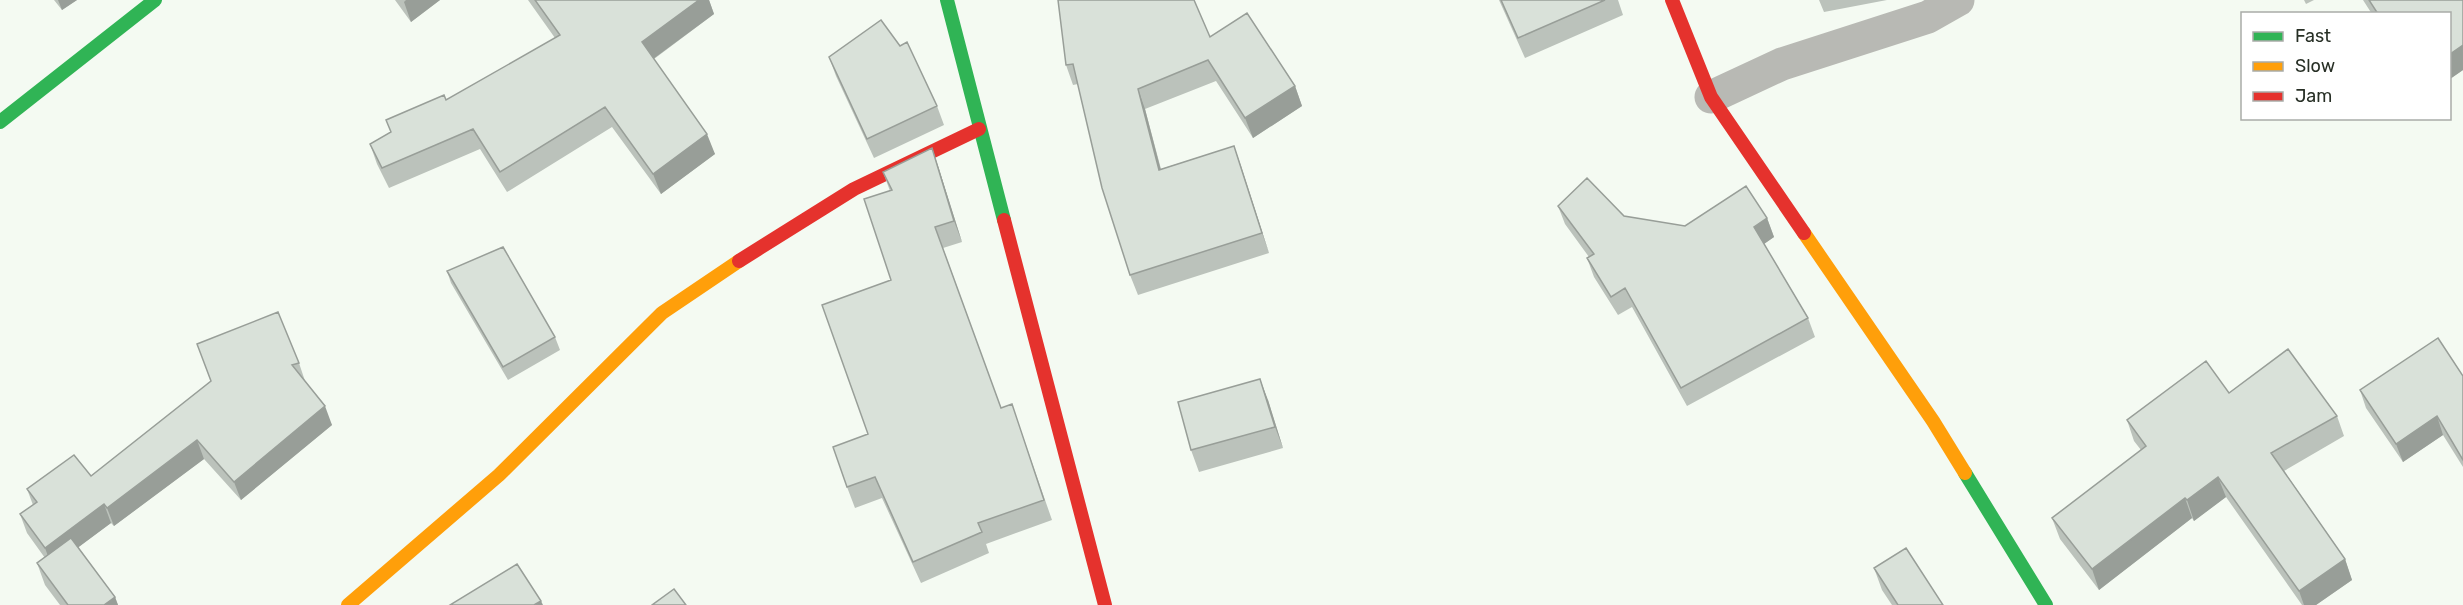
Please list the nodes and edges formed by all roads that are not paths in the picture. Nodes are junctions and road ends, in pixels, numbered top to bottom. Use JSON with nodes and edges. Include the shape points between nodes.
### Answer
{"nodes":[{"id":1,"x":155,"y":0,"type":"edge"},
{"id":2,"x":947,"y":0,"type":"edge"},
{"id":3,"x":1672,"y":0,"type":"edge"},
{"id":4,"x":1958,"y":0,"type":"edge"},
{"id":5,"x":1711,"y":97,"type":"junction"},
{"id":6,"x":0,"y":122,"type":"edge"},
{"id":7,"x":979,"y":129,"type":"junction"},
{"id":8,"x":348,"y":605,"type":"edge"},
{"id":9,"x":1104,"y":605,"type":"edge"},
{"id":10,"x":2046,"y":605,"type":"edge"}],
"edges":[{"from":1,"to":6,"type":"street"},
{"from":2,"to":7,"type":"street"},
{"from":3,"to":5,"type":"street"},
{"from":4,"to":5,"type":"street","via":[[1928,17],[1782,64]]},
{"from":5,"to":10,"type":"street","via":[[1933,421]]},
{"from":7,"to":8,"type":"street","via":[[854,189],[662,312],[499,475]]},
{"from":7,"to":9,"type":"street"}]}
